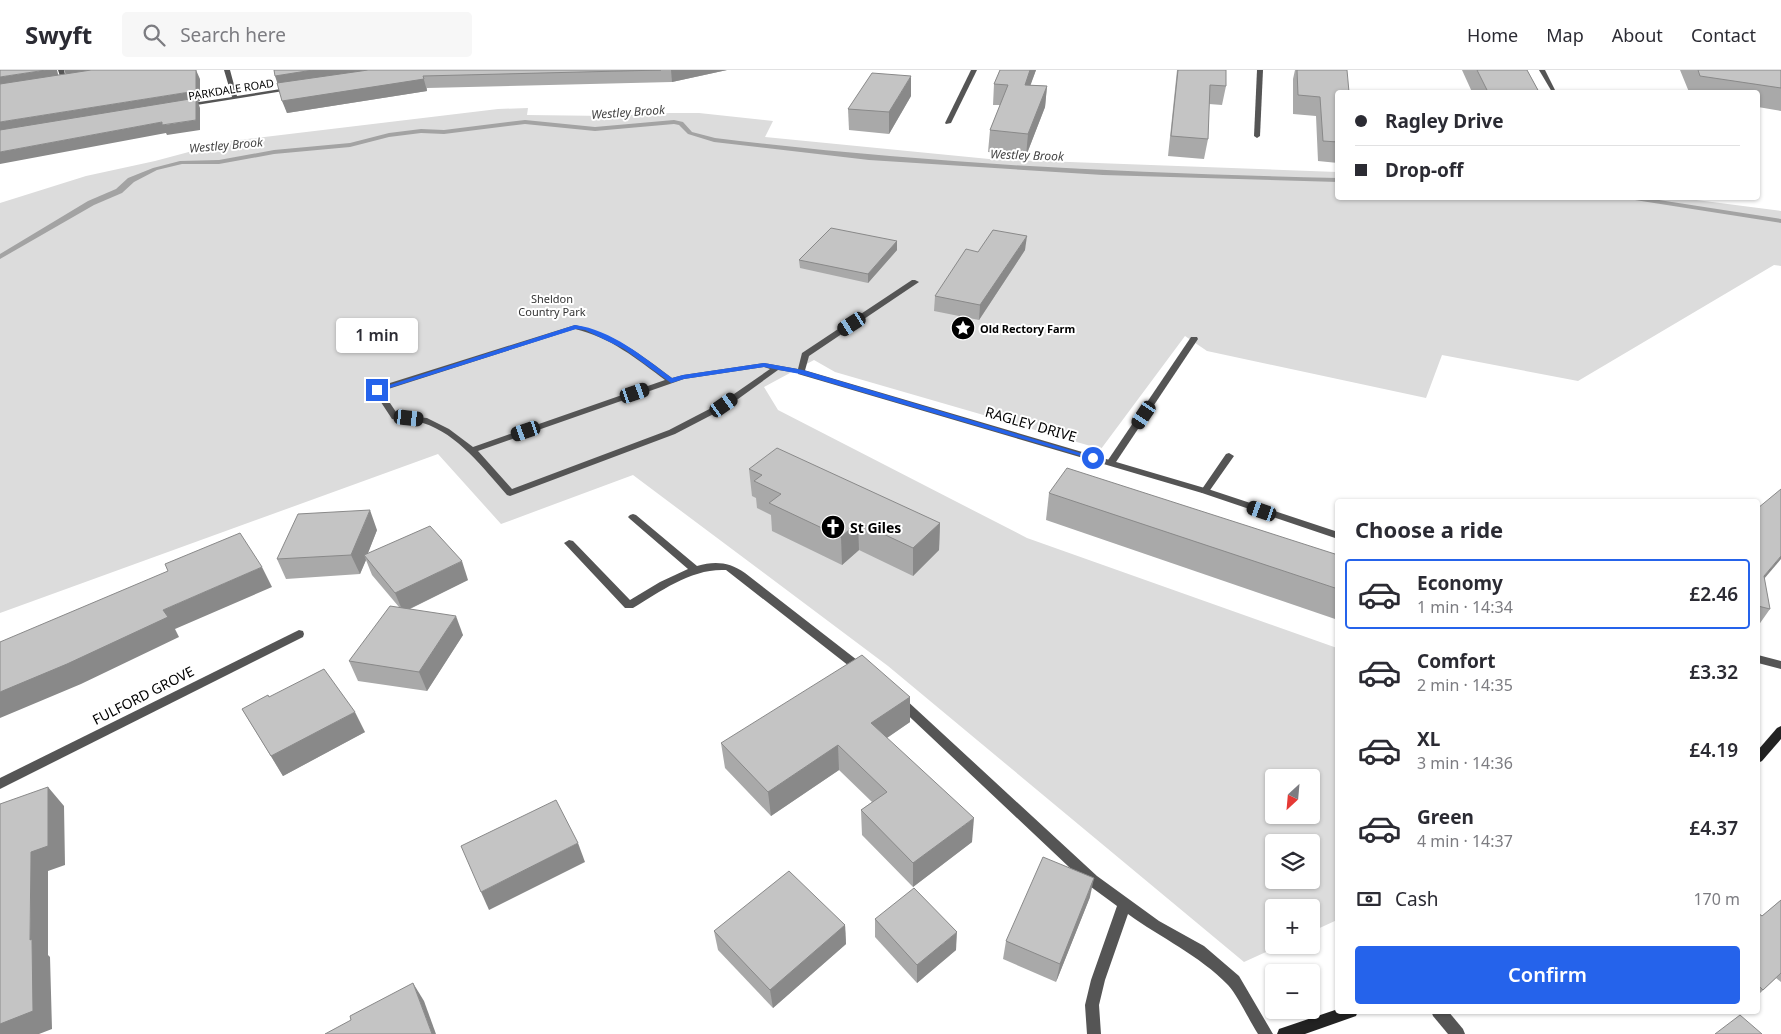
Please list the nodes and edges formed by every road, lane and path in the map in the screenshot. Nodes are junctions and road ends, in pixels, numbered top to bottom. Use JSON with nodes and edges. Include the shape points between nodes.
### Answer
{"nodes":[{"id":1,"x":61,"y":70,"type":"edge"},
{"id":2,"x":227,"y":70,"type":"edge"},
{"id":3,"x":974,"y":70,"type":"edge"},
{"id":4,"x":1260,"y":70,"type":"edge"},
{"id":5,"x":1542,"y":70,"type":"edge"},
{"id":6,"x":74,"y":80,"type":"edge"},
{"id":7,"x":64,"y":81,"type":"junction"},
{"id":8,"x":55,"y":83,"type":"edge"},
{"id":9,"x":302,"y":88,"type":"edge"},
{"id":10,"x":1553,"y":90,"type":"edge"},
{"id":11,"x":235,"y":98,"type":"junction"},
{"id":12,"x":176,"y":108,"type":"edge"},
{"id":13,"x":948,"y":122,"type":"dead end"},
{"id":14,"x":1257,"y":136,"type":"dead end"},
{"id":15,"x":915,"y":282,"type":"dead end"},
{"id":16,"x":1194,"y":339,"type":"dead end"},
{"id":17,"x":778,"y":367,"type":"junction"},
{"id":18,"x":801,"y":372,"type":"junction"},
{"id":19,"x":671,"y":381,"type":"junction"},
{"id":20,"x":472,"y":450,"type":"junction"},
{"id":21,"x":1228,"y":456,"type":"dead end"},
{"id":22,"x":1111,"y":463,"type":"junction"},
{"id":23,"x":1205,"y":491,"type":"junction"},
{"id":24,"x":633,"y":516,"type":"dead end"},
{"id":25,"x":1335,"y":535,"type":"edge"},
{"id":26,"x":569,"y":543,"type":"dead end"},
{"id":27,"x":695,"y":570,"type":"junction"},
{"id":28,"x":299,"y":634,"type":"dead end"},
{"id":29,"x":1760,"y":660,"type":"edge"},
{"id":30,"x":1781,"y":665,"type":"edge"},
{"id":31,"x":874,"y":680,"type":"edge"},
{"id":32,"x":889,"y":692,"type":"edge"},
{"id":33,"x":1781,"y":731,"type":"edge"},
{"id":34,"x":1760,"y":756,"type":"edge"},
{"id":35,"x":0,"y":784,"type":"edge"},
{"id":36,"x":1124,"y":903,"type":"junction"},
{"id":37,"x":1342,"y":1014,"type":"edge"},
{"id":38,"x":1441,"y":1014,"type":"edge"},
{"id":39,"x":1094,"y":1034,"type":"edge"},
{"id":40,"x":1266,"y":1034,"type":"edge"},
{"id":41,"x":1284,"y":1034,"type":"edge"},
{"id":42,"x":1458,"y":1034,"type":"edge"}],
"edges":[{"from":1,"to":7,"type":"street"},
{"from":2,"to":11,"type":"street"},
{"from":3,"to":13,"type":"street"},
{"from":4,"to":14,"type":"street"},
{"from":5,"to":10,"type":"street"},
{"from":6,"to":7,"type":"street"},
{"from":7,"to":8,"type":"street"},
{"from":9,"to":11,"type":"street","name":"PARKDALE ROAD"},
{"from":11,"to":12,"type":"street","name":"PARKDALE ROAD"},
{"from":15,"to":18,"type":"street","via":[[805,354]]},
{"from":16,"to":22,"type":"street"},
{"from":17,"to":18,"type":"street","name":"RAGLEY DRIVE"},
{"from":17,"to":19,"type":"street","name":"RAGLEY DRIVE","via":[[764,365]]},
{"from":17,"to":20,"type":"street","via":[[724,405],[672,432],[510,493]]},
{"from":18,"to":22,"type":"street","name":"RAGLEY DRIVE"},
{"from":19,"to":20,"type":"street","name":"RAGLEY DRIVE"},
{"from":19,"to":20,"type":"street","via":[[626,347],[586,328],[575,327],[377,390],[395,417],[424,420]]},
{"from":21,"to":23,"type":"street"},
{"from":22,"to":23,"type":"street","name":"RAGLEY DRIVE"},
{"from":23,"to":25,"type":"street","name":"RAGLEY DRIVE"},
{"from":24,"to":27,"type":"street"},
{"from":26,"to":27,"type":"street","via":[[629,605]]},
{"from":27,"to":31,"type":"street","via":[[728,567]]},
{"from":28,"to":35,"type":"street","name":"FULFORD GROVE"},
{"from":29,"to":30,"type":"street"},
{"from":32,"to":36,"type":"street","via":[[1085,874]]},
{"from":33,"to":34,"type":"street"},
{"from":36,"to":39,"type":"street","via":[[1092,1006]]},
{"from":36,"to":40,"type":"street","via":[[1199,951],[1234,981]]},
{"from":37,"to":41,"type":"street"},
{"from":38,"to":42,"type":"street"}]}
